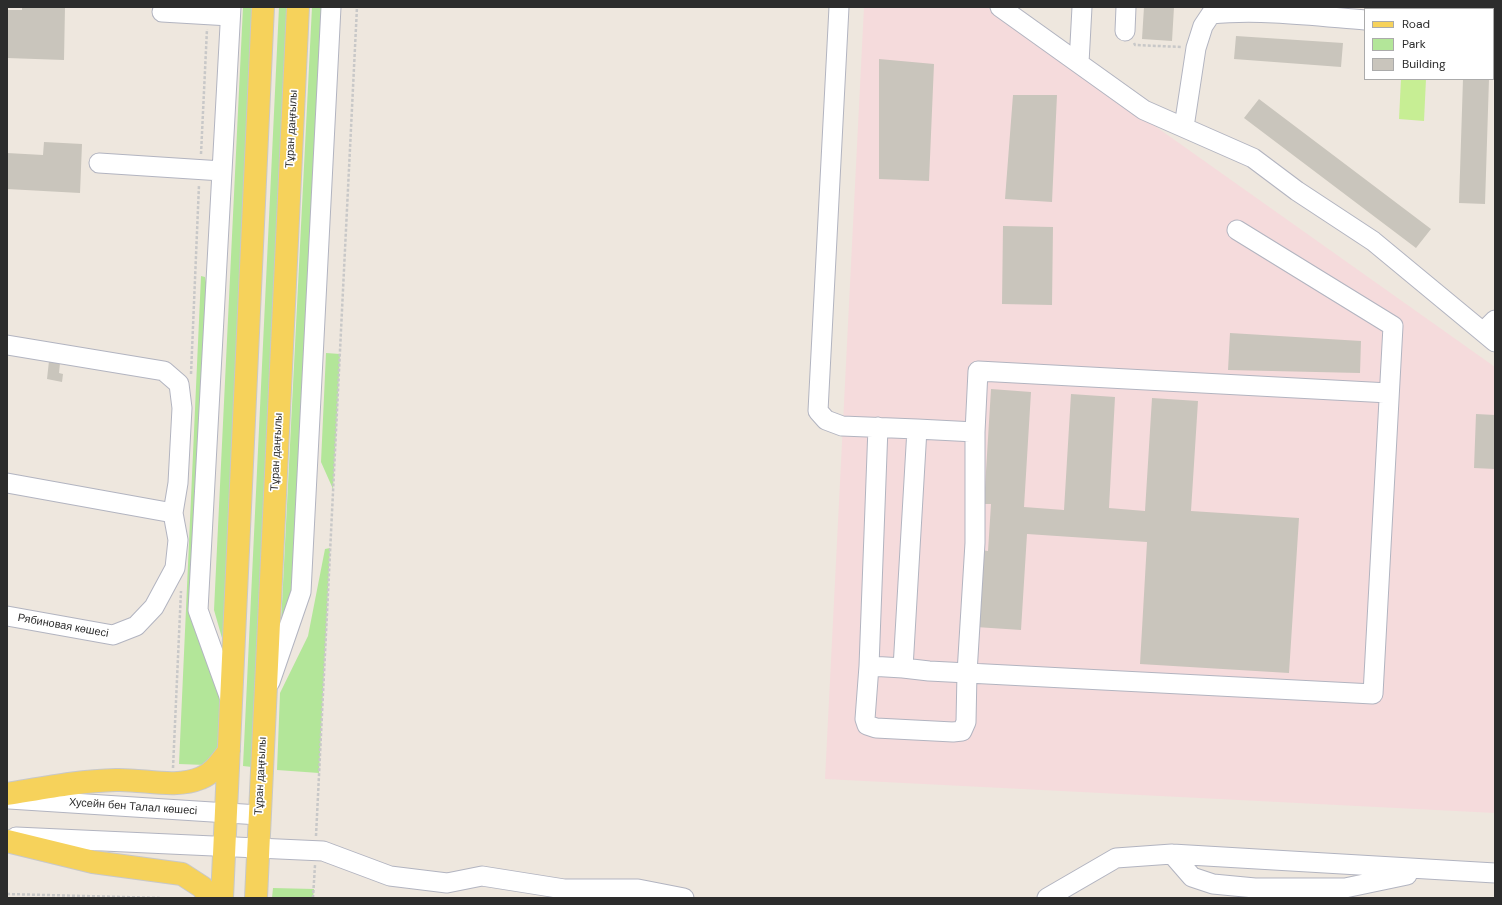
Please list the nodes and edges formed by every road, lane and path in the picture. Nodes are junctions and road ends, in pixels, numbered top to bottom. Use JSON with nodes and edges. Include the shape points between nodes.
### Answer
{"nodes":[{"id":1,"x":263,"y":7,"type":"edge"},
{"id":2,"x":298,"y":7,"type":"edge"},
{"id":3,"x":332,"y":7,"type":"edge"},
{"id":4,"x":357,"y":7,"type":"edge"},
{"id":5,"x":839,"y":7,"type":"edge"},
{"id":6,"x":1000,"y":7,"type":"edge"},
{"id":7,"x":1082,"y":7,"type":"edge"},
{"id":8,"x":1126,"y":7,"type":"edge"},
{"id":9,"x":1211,"y":10,"type":"edge"},
{"id":10,"x":230,"y":11,"type":"edge"},
{"id":11,"x":162,"y":12,"type":"dead end"},
{"id":12,"x":1364,"y":20,"type":"edge"},
{"id":13,"x":1125,"y":31,"type":"joint"},
{"id":14,"x":1196,"y":48,"type":"junction"},
{"id":15,"x":1079,"y":63,"type":"junction"},
{"id":16,"x":1184,"y":127,"type":"junction"},
{"id":17,"x":99,"y":163,"type":"dead end"},
{"id":18,"x":222,"y":170,"type":"junction"},
{"id":19,"x":1237,"y":230,"type":"dead end"},
{"id":20,"x":1491,"y":331,"type":"edge"},
{"id":21,"x":7,"y":345,"type":"edge"},
{"id":22,"x":1389,"y":393,"type":"junction"},
{"id":23,"x":878,"y":427,"type":"junction"},
{"id":24,"x":917,"y":429,"type":"junction"},
{"id":25,"x":976,"y":432,"type":"junction"},
{"id":26,"x":7,"y":483,"type":"edge"},
{"id":27,"x":173,"y":513,"type":"junction"},
{"id":28,"x":7,"y":616,"type":"edge"},
{"id":29,"x":869,"y":666,"type":"junction"},
{"id":30,"x":903,"y":668,"type":"junction"},
{"id":31,"x":967,"y":673,"type":"junction"},
{"id":32,"x":265,"y":696,"type":"junction"},
{"id":33,"x":231,"y":701,"type":"junction"},
{"id":34,"x":229,"y":751,"type":"junction"},
{"id":35,"x":7,"y":794,"type":"edge"},
{"id":36,"x":7,"y":799,"type":"edge"},
{"id":37,"x":226,"y":813,"type":"junction"},
{"id":38,"x":259,"y":815,"type":"junction"},
{"id":39,"x":7,"y":837,"type":"edge"},
{"id":40,"x":7,"y":841,"type":"edge"},
{"id":41,"x":224,"y":847,"type":"junction"},
{"id":42,"x":258,"y":849,"type":"junction"},
{"id":43,"x":316,"y":851,"type":"junction"},
{"id":44,"x":1172,"y":854,"type":"junction"},
{"id":45,"x":1432,"y":870,"type":"junction"},
{"id":46,"x":1495,"y":873,"type":"edge"},
{"id":47,"x":7,"y":894,"type":"edge"},
{"id":48,"x":565,"y":894,"type":"edge"},
{"id":49,"x":162,"y":898,"type":"edge"},
{"id":50,"x":210,"y":898,"type":"edge"},
{"id":51,"x":222,"y":898,"type":"edge"},
{"id":52,"x":256,"y":898,"type":"edge"},
{"id":53,"x":313,"y":898,"type":"edge"},
{"id":54,"x":684,"y":898,"type":"edge"},
{"id":55,"x":1047,"y":898,"type":"edge"}],
"edges":[{"from":1,"to":33,"type":"main road"},
{"from":2,"to":32,"type":"main road","name":"Тұран даңғылы"},
{"from":3,"to":32,"type":"street","via":[[301,592]]},
{"from":4,"to":43,"type":"path"},
{"from":5,"to":23,"type":"street","via":[[818,411],[826,420],[842,426]]},
{"from":6,"to":15,"type":"street"},
{"from":7,"to":15,"type":"street"},
{"from":8,"to":13,"type":"street"},
{"from":9,"to":12,"type":"street"},
{"from":9,"to":14,"type":"street"},
{"from":10,"to":11,"type":"street"},
{"from":10,"to":18,"type":"street"},
{"from":13,"to":14,"type":"path","via":[[1135,44]]},
{"from":14,"to":16,"type":"street"},
{"from":15,"to":16,"type":"street","via":[[1144,110]]},
{"from":16,"to":20,"type":"street","via":[[1253,158],[1297,191],[1373,240]]},
{"from":17,"to":18,"type":"street"},
{"from":18,"to":33,"type":"street","via":[[198,610]]},
{"from":19,"to":22,"type":"street","via":[[1393,326]]},
{"from":21,"to":27,"type":"street","name":"Рябиновая көшесі","via":[[164,371],[179,384],[182,408],[178,483]]},
{"from":22,"to":25,"type":"street","via":[[978,371]]},
{"from":22,"to":31,"type":"street","via":[[1373,694]]},
{"from":23,"to":24,"type":"street"},
{"from":23,"to":29,"type":"street"},
{"from":24,"to":25,"type":"street"},
{"from":24,"to":30,"type":"street"},
{"from":25,"to":31,"type":"street","via":[[974,542]]},
{"from":26,"to":27,"type":"street"},
{"from":27,"to":28,"type":"street","name":"Рябиновая көшесі","via":[[178,540],[175,568],[154,607],[136,626],[113,636]]},
{"from":29,"to":30,"type":"street"},
{"from":29,"to":31,"type":"street","via":[[864,718],[866,725],[876,728],[962,731],[966,722]]},
{"from":30,"to":31,"type":"street"},
{"from":32,"to":38,"type":"main road","name":"Тұран даңғылы"},
{"from":33,"to":34,"type":"main road"},
{"from":34,"to":35,"type":"main road","via":[[214,770],[202,778],[184,783],[118,780],[78,782]]},
{"from":34,"to":37,"type":"main road"},
{"from":36,"to":37,"type":"street","name":"Хусейн бен Талал көшесі"},
{"from":37,"to":38,"type":"street","name":"Хусейн бен Талал көшесі"},
{"from":37,"to":41,"type":"main road"},
{"from":38,"to":42,"type":"main road","name":"Тұран даңғылы"},
{"from":39,"to":41,"type":"street"},
{"from":40,"to":50,"type":"main road","via":[[93,862],[182,874],[202,887]]},
{"from":41,"to":42,"type":"street"},
{"from":41,"to":51,"type":"main road"},
{"from":42,"to":43,"type":"street"},
{"from":42,"to":52,"type":"main road","name":"Тұран даңғылы"},
{"from":43,"to":48,"type":"street","via":[[323,851],[390,876],[447,883],[482,876]]},
{"from":43,"to":53,"type":"path"},
{"from":44,"to":45,"type":"street"},
{"from":44,"to":45,"type":"street","via":[[1192,877],[1214,884],[1255,888],[1345,888]]},
{"from":44,"to":55,"type":"street","via":[[1116,858]]},
{"from":45,"to":46,"type":"street"},
{"from":47,"to":49,"type":"path"},
{"from":48,"to":54,"type":"street","via":[[638,889]]}]}
